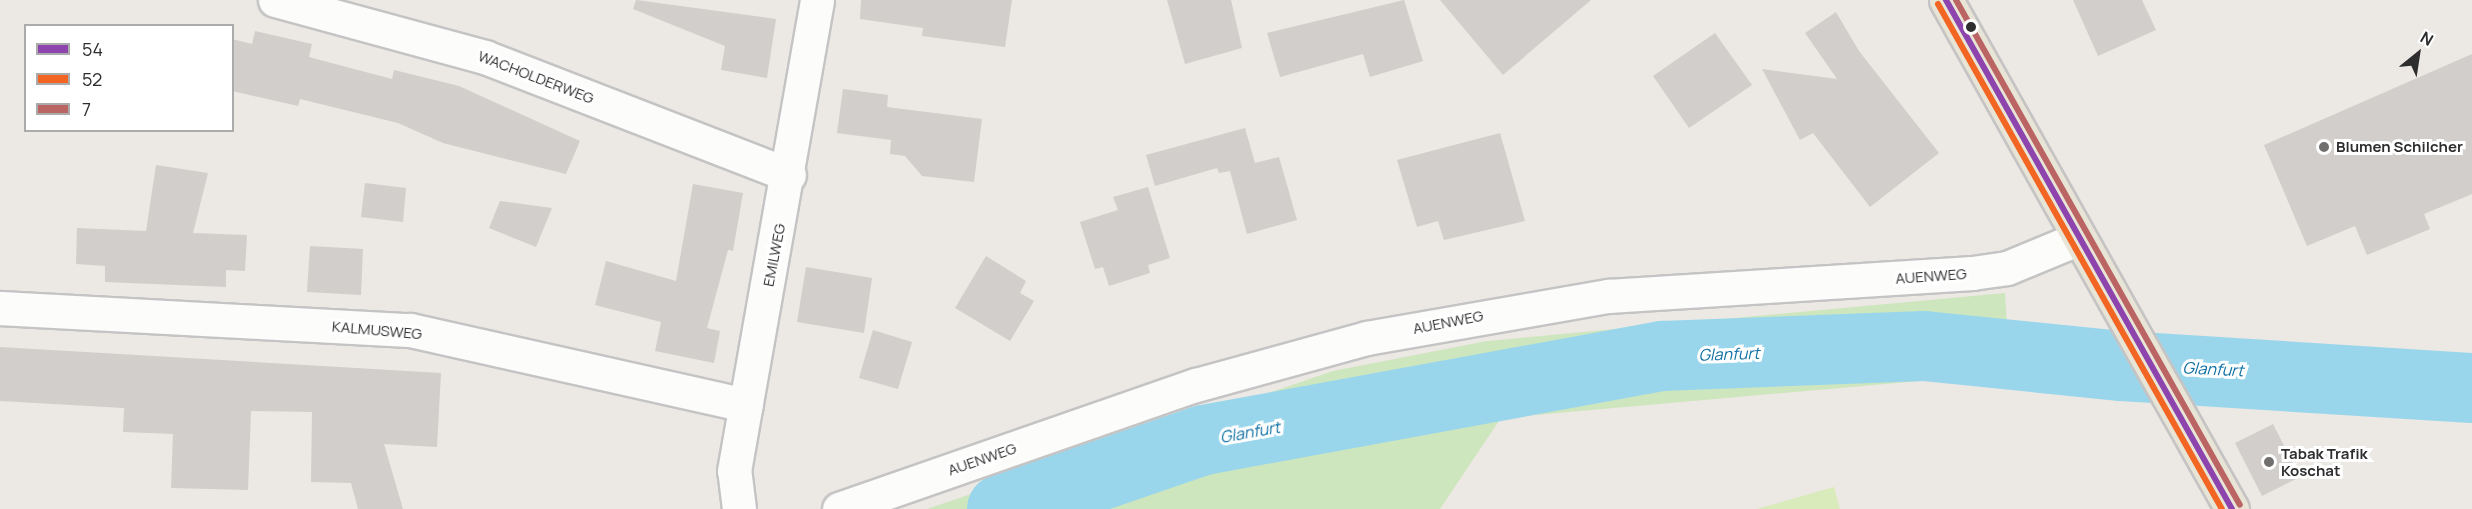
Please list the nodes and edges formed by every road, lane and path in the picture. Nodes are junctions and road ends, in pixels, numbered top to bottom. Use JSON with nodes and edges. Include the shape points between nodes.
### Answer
{"nodes":[{"id":1,"x":275,"y":0,"type":"edge"},
{"id":2,"x":817,"y":0,"type":"edge"},
{"id":3,"x":1946,"y":0,"type":"edge"},
{"id":4,"x":789,"y":175,"type":"junction"},
{"id":5,"x":2077,"y":239,"type":"junction"},
{"id":6,"x":0,"y":308,"type":"edge"},
{"id":7,"x":746,"y":405,"type":"junction"},
{"id":8,"x":739,"y":509,"type":"edge"},
{"id":9,"x":839,"y":509,"type":"edge"},
{"id":10,"x":2232,"y":509,"type":"edge"}],
"edges":[{"from":1,"to":4,"type":"street","name":"WACHOLDERWEG","via":[[485,57]]},
{"from":2,"to":4,"type":"street","name":"EMILWEG"},
{"from":3,"to":5,"type":"main road"},
{"from":4,"to":7,"type":"street","name":"EMILWEG"},
{"from":5,"to":9,"type":"street","name":"AUENWEG","via":[[2007,268],[1972,273],[1608,296],[1367,338],[1196,385]]},
{"from":5,"to":10,"type":"main road"},
{"from":6,"to":7,"type":"street","name":"KALMUSWEG","via":[[410,330]]},
{"from":7,"to":8,"type":"street","name":"EMILWEG","via":[[734,471]]}]}
